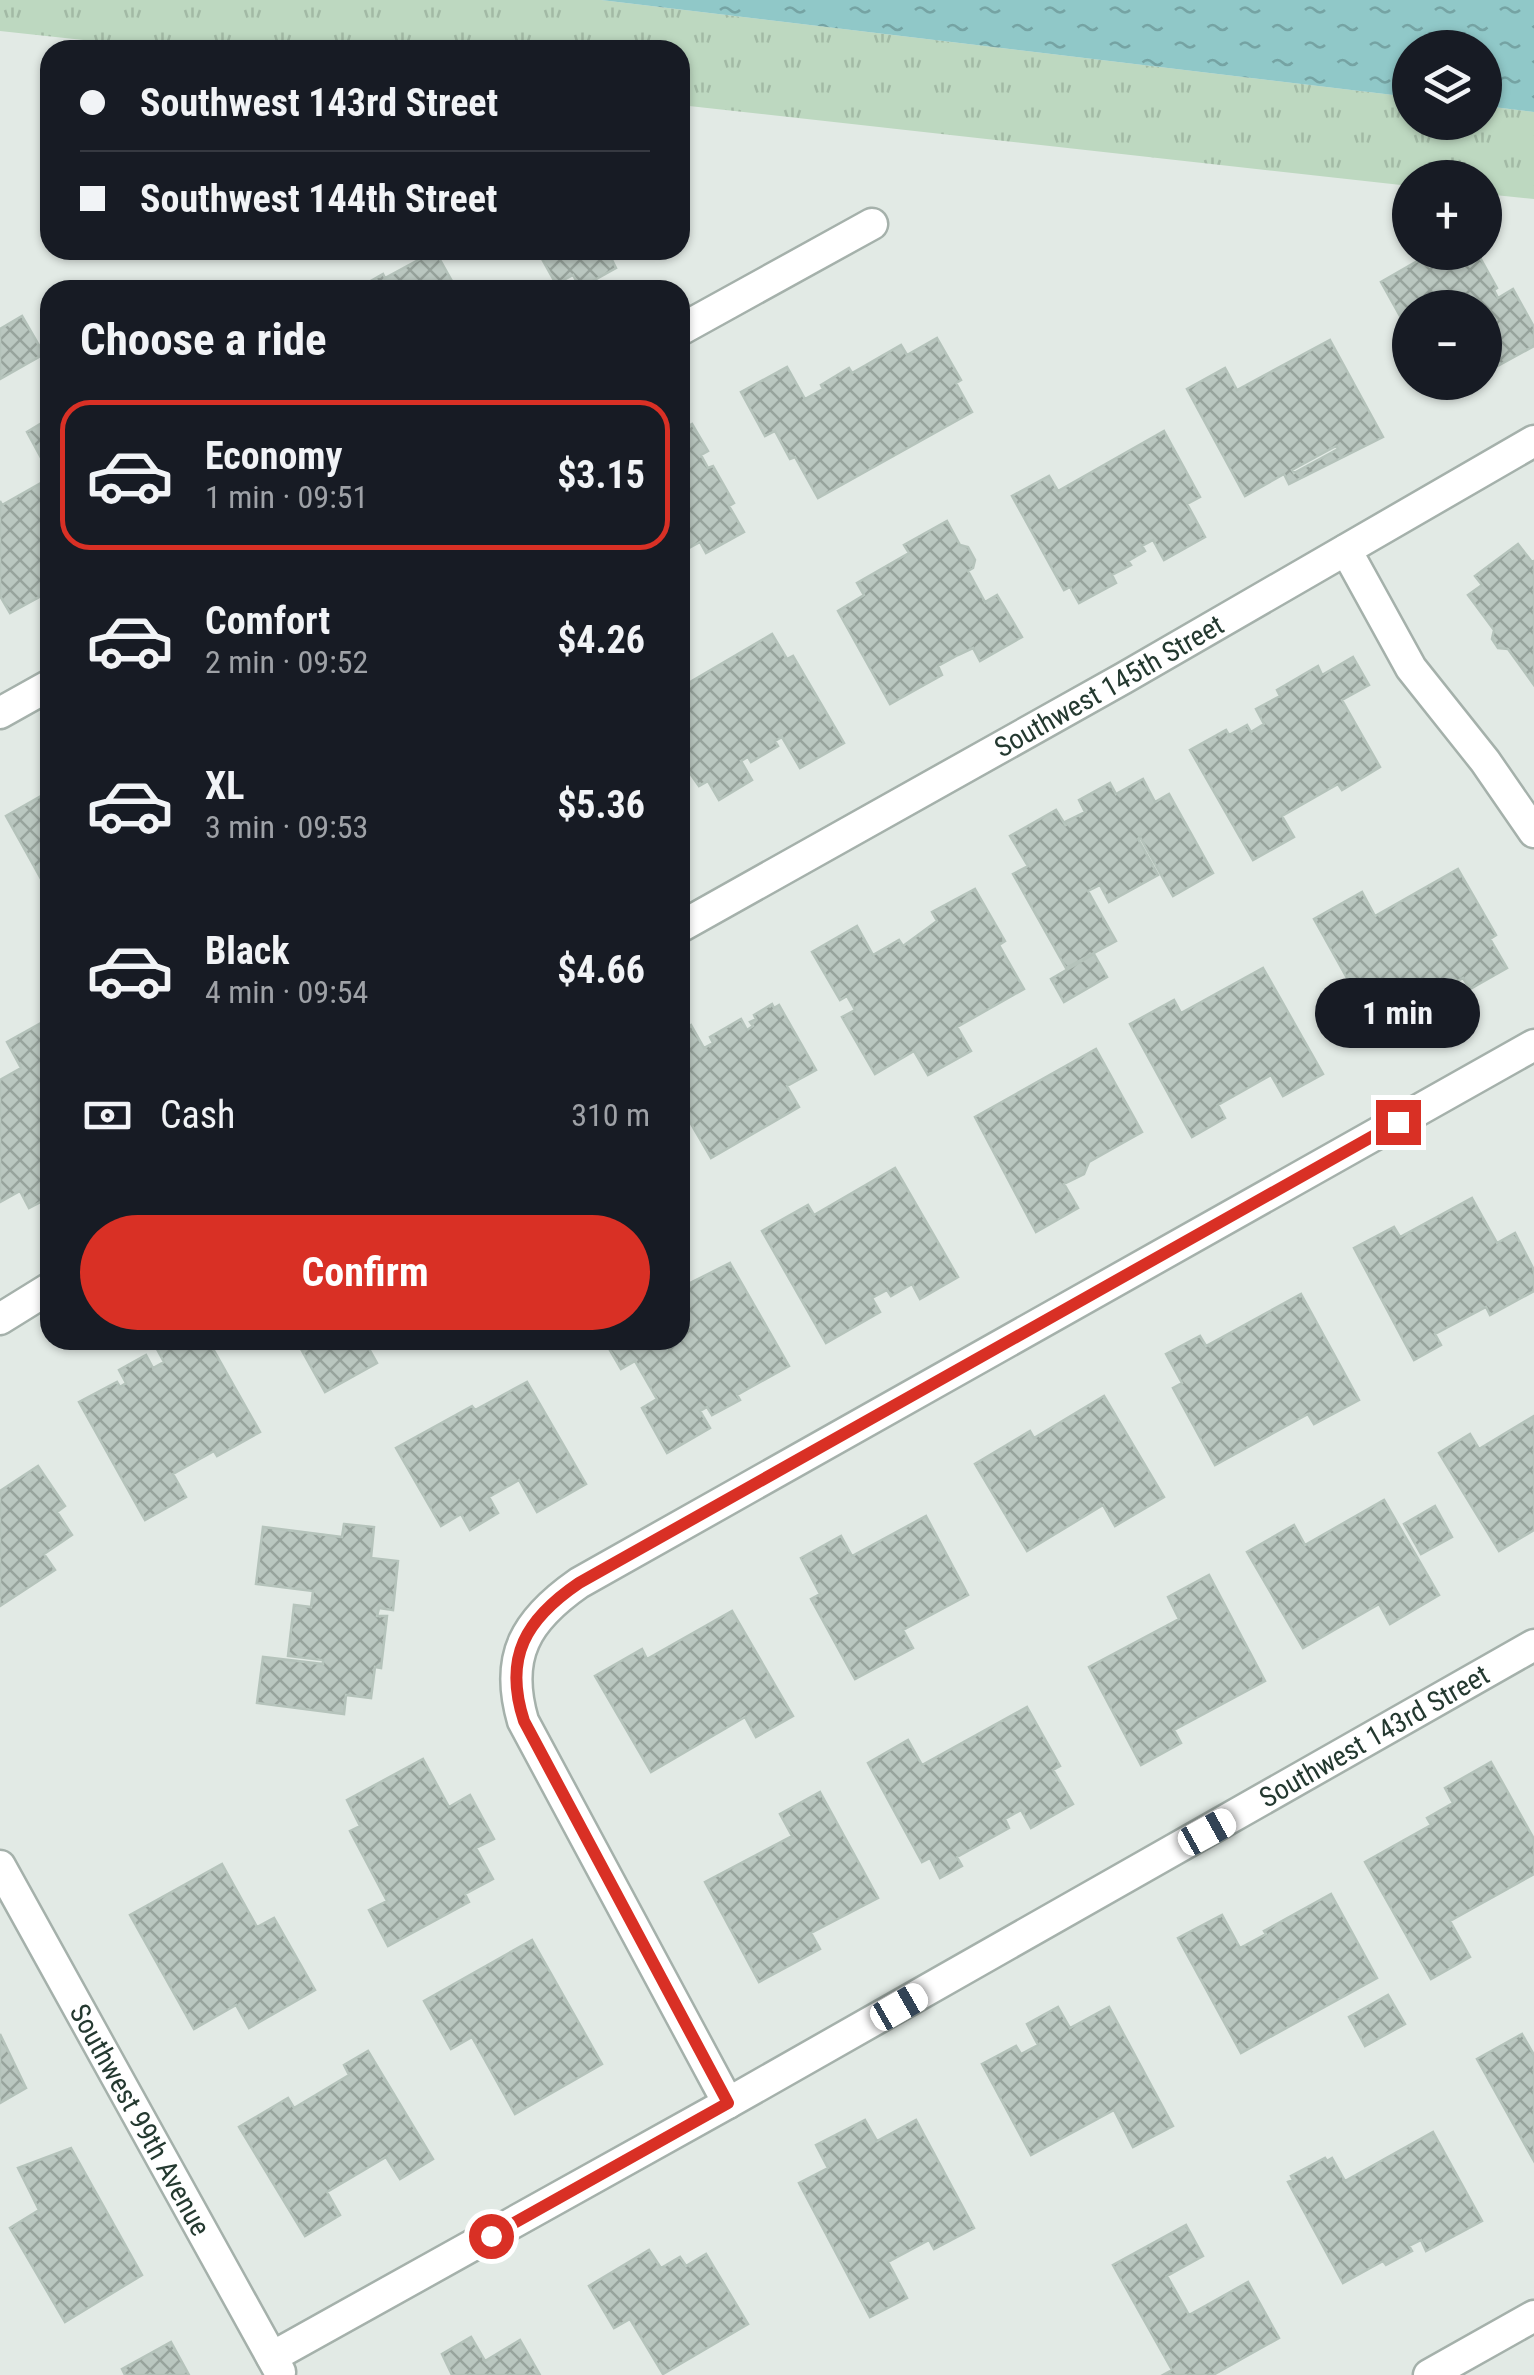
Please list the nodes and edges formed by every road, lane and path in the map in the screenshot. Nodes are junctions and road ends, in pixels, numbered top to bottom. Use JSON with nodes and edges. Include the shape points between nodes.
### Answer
{"nodes":[{"id":1,"x":872,"y":224,"type":"dead end"},
{"id":2,"x":690,"y":324,"type":"edge"},
{"id":3,"x":1534,"y":441,"type":"edge"},
{"id":4,"x":1346,"y":550,"type":"junction"},
{"id":5,"x":40,"y":691,"type":"edge"},
{"id":6,"x":0,"y":713,"type":"edge"},
{"id":7,"x":1534,"y":832,"type":"edge"},
{"id":8,"x":690,"y":921,"type":"edge"},
{"id":9,"x":1534,"y":1044,"type":"edge"},
{"id":10,"x":40,"y":1294,"type":"edge"},
{"id":11,"x":0,"y":1319,"type":"edge"},
{"id":12,"x":1534,"y":1645,"type":"edge"},
{"id":13,"x":0,"y":1866,"type":"edge"},
{"id":14,"x":728,"y":2103,"type":"junction"},
{"id":15,"x":1534,"y":2316,"type":"edge"},
{"id":16,"x":277,"y":2366,"type":"edge"},
{"id":17,"x":1429,"y":2375,"type":"edge"}],
"edges":[{"from":1,"to":2,"type":"street"},
{"from":3,"to":4,"type":"street","name":"Southwest 145th Street"},
{"from":4,"to":7,"type":"street","via":[[1411,668]]},
{"from":4,"to":8,"type":"street","name":"Southwest 145th Street"},
{"from":5,"to":6,"type":"street"},
{"from":9,"to":14,"type":"street","via":[[579,1583],[546,1608],[524,1639],[515,1681],[532,1741]]},
{"from":10,"to":11,"type":"street"},
{"from":12,"to":14,"type":"street","name":"Southwest 143rd Street"},
{"from":13,"to":16,"type":"street","name":"Southwest 99th Avenue"},
{"from":14,"to":16,"type":"street","name":"Southwest 143rd Street"},
{"from":15,"to":17,"type":"street"}]}
